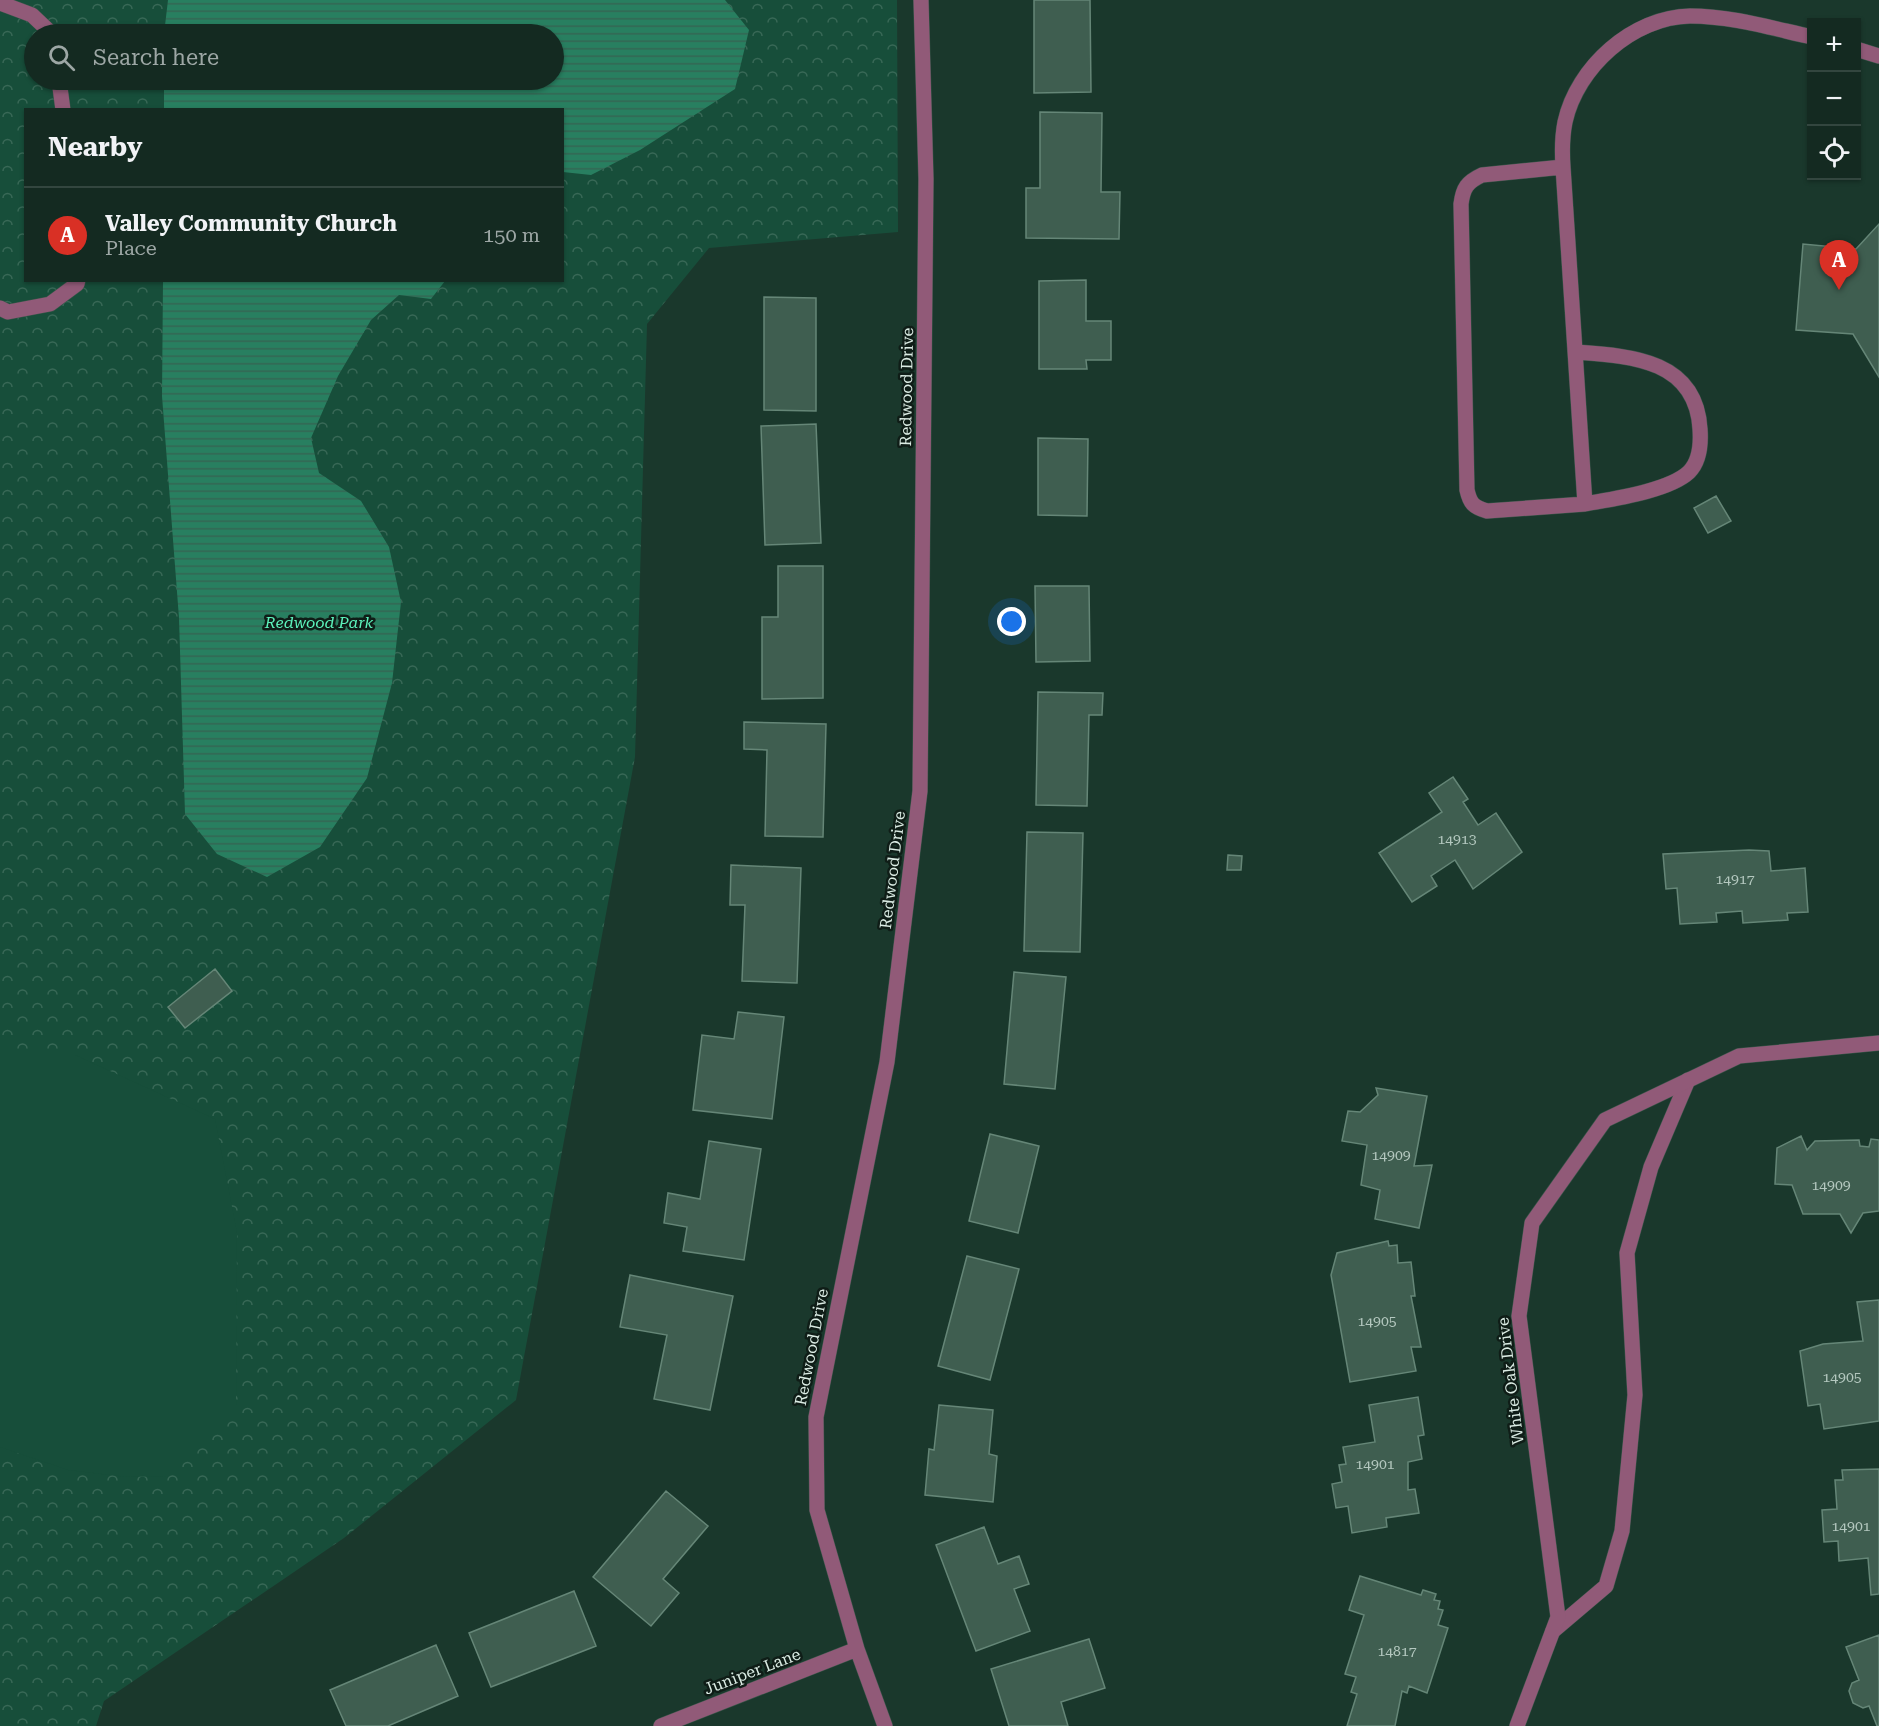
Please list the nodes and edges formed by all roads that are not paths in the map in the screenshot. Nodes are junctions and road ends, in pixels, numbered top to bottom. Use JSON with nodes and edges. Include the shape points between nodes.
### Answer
{"nodes":[{"id":1,"x":921,"y":0,"type":"edge"},
{"id":2,"x":0,"y":3,"type":"edge"},
{"id":3,"x":41,"y":24,"type":"edge"},
{"id":4,"x":1807,"y":36,"type":"edge"},
{"id":5,"x":1861,"y":50,"type":"edge"},
{"id":6,"x":1879,"y":56,"type":"edge"},
{"id":7,"x":60,"y":90,"type":"edge"},
{"id":8,"x":63,"y":108,"type":"edge"},
{"id":9,"x":1563,"y":167,"type":"junction"},
{"id":10,"x":78,"y":282,"type":"edge"},
{"id":11,"x":0,"y":308,"type":"edge"},
{"id":12,"x":1575,"y":352,"type":"junction"},
{"id":13,"x":1585,"y":504,"type":"junction"},
{"id":14,"x":1879,"y":1043,"type":"edge"},
{"id":15,"x":1688,"y":1080,"type":"junction"},
{"id":16,"x":1553,"y":1631,"type":"junction"},
{"id":17,"x":857,"y":1649,"type":"junction"},
{"id":18,"x":660,"y":1726,"type":"edge"},
{"id":19,"x":885,"y":1726,"type":"edge"},
{"id":20,"x":1517,"y":1726,"type":"edge"}],
"edges":[{"from":1,"to":17,"type":"street","name":"Redwood Drive","via":[[926,179],[920,791],[887,1062],[816,1417],[817,1510]]},
{"from":2,"to":3,"type":"street","via":[[32,15]]},
{"from":4,"to":9,"type":"street","via":[[1723,17],[1687,16],[1654,22],[1626,36],[1598,61],[1576,92],[1565,121]]},
{"from":5,"to":6,"type":"street"},
{"from":7,"to":8,"type":"street"},
{"from":9,"to":12,"type":"street"},
{"from":9,"to":13,"type":"street","via":[[1482,175],[1470,180],[1463,190],[1467,490],[1475,508],[1486,511]]},
{"from":10,"to":11,"type":"street","via":[[50,304],[8,312]]},
{"from":12,"to":13,"type":"street"},
{"from":12,"to":13,"type":"street","via":[[1644,361],[1674,376],[1695,399],[1700,431],[1700,449],[1689,472],[1649,490]]},
{"from":14,"to":15,"type":"street","name":"White Oak Drive","via":[[1739,1056]]},
{"from":15,"to":16,"type":"street","via":[[1651,1167],[1627,1253],[1635,1395],[1622,1531],[1606,1586]]},
{"from":15,"to":16,"type":"street","name":"White Oak Drive","via":[[1605,1120],[1532,1223],[1519,1316],[1558,1617]]},
{"from":16,"to":20,"type":"street","name":"White Oak Drive"},
{"from":17,"to":18,"type":"street","name":"Juniper Lane"},
{"from":17,"to":19,"type":"street","name":"Redwood Drive"}]}
